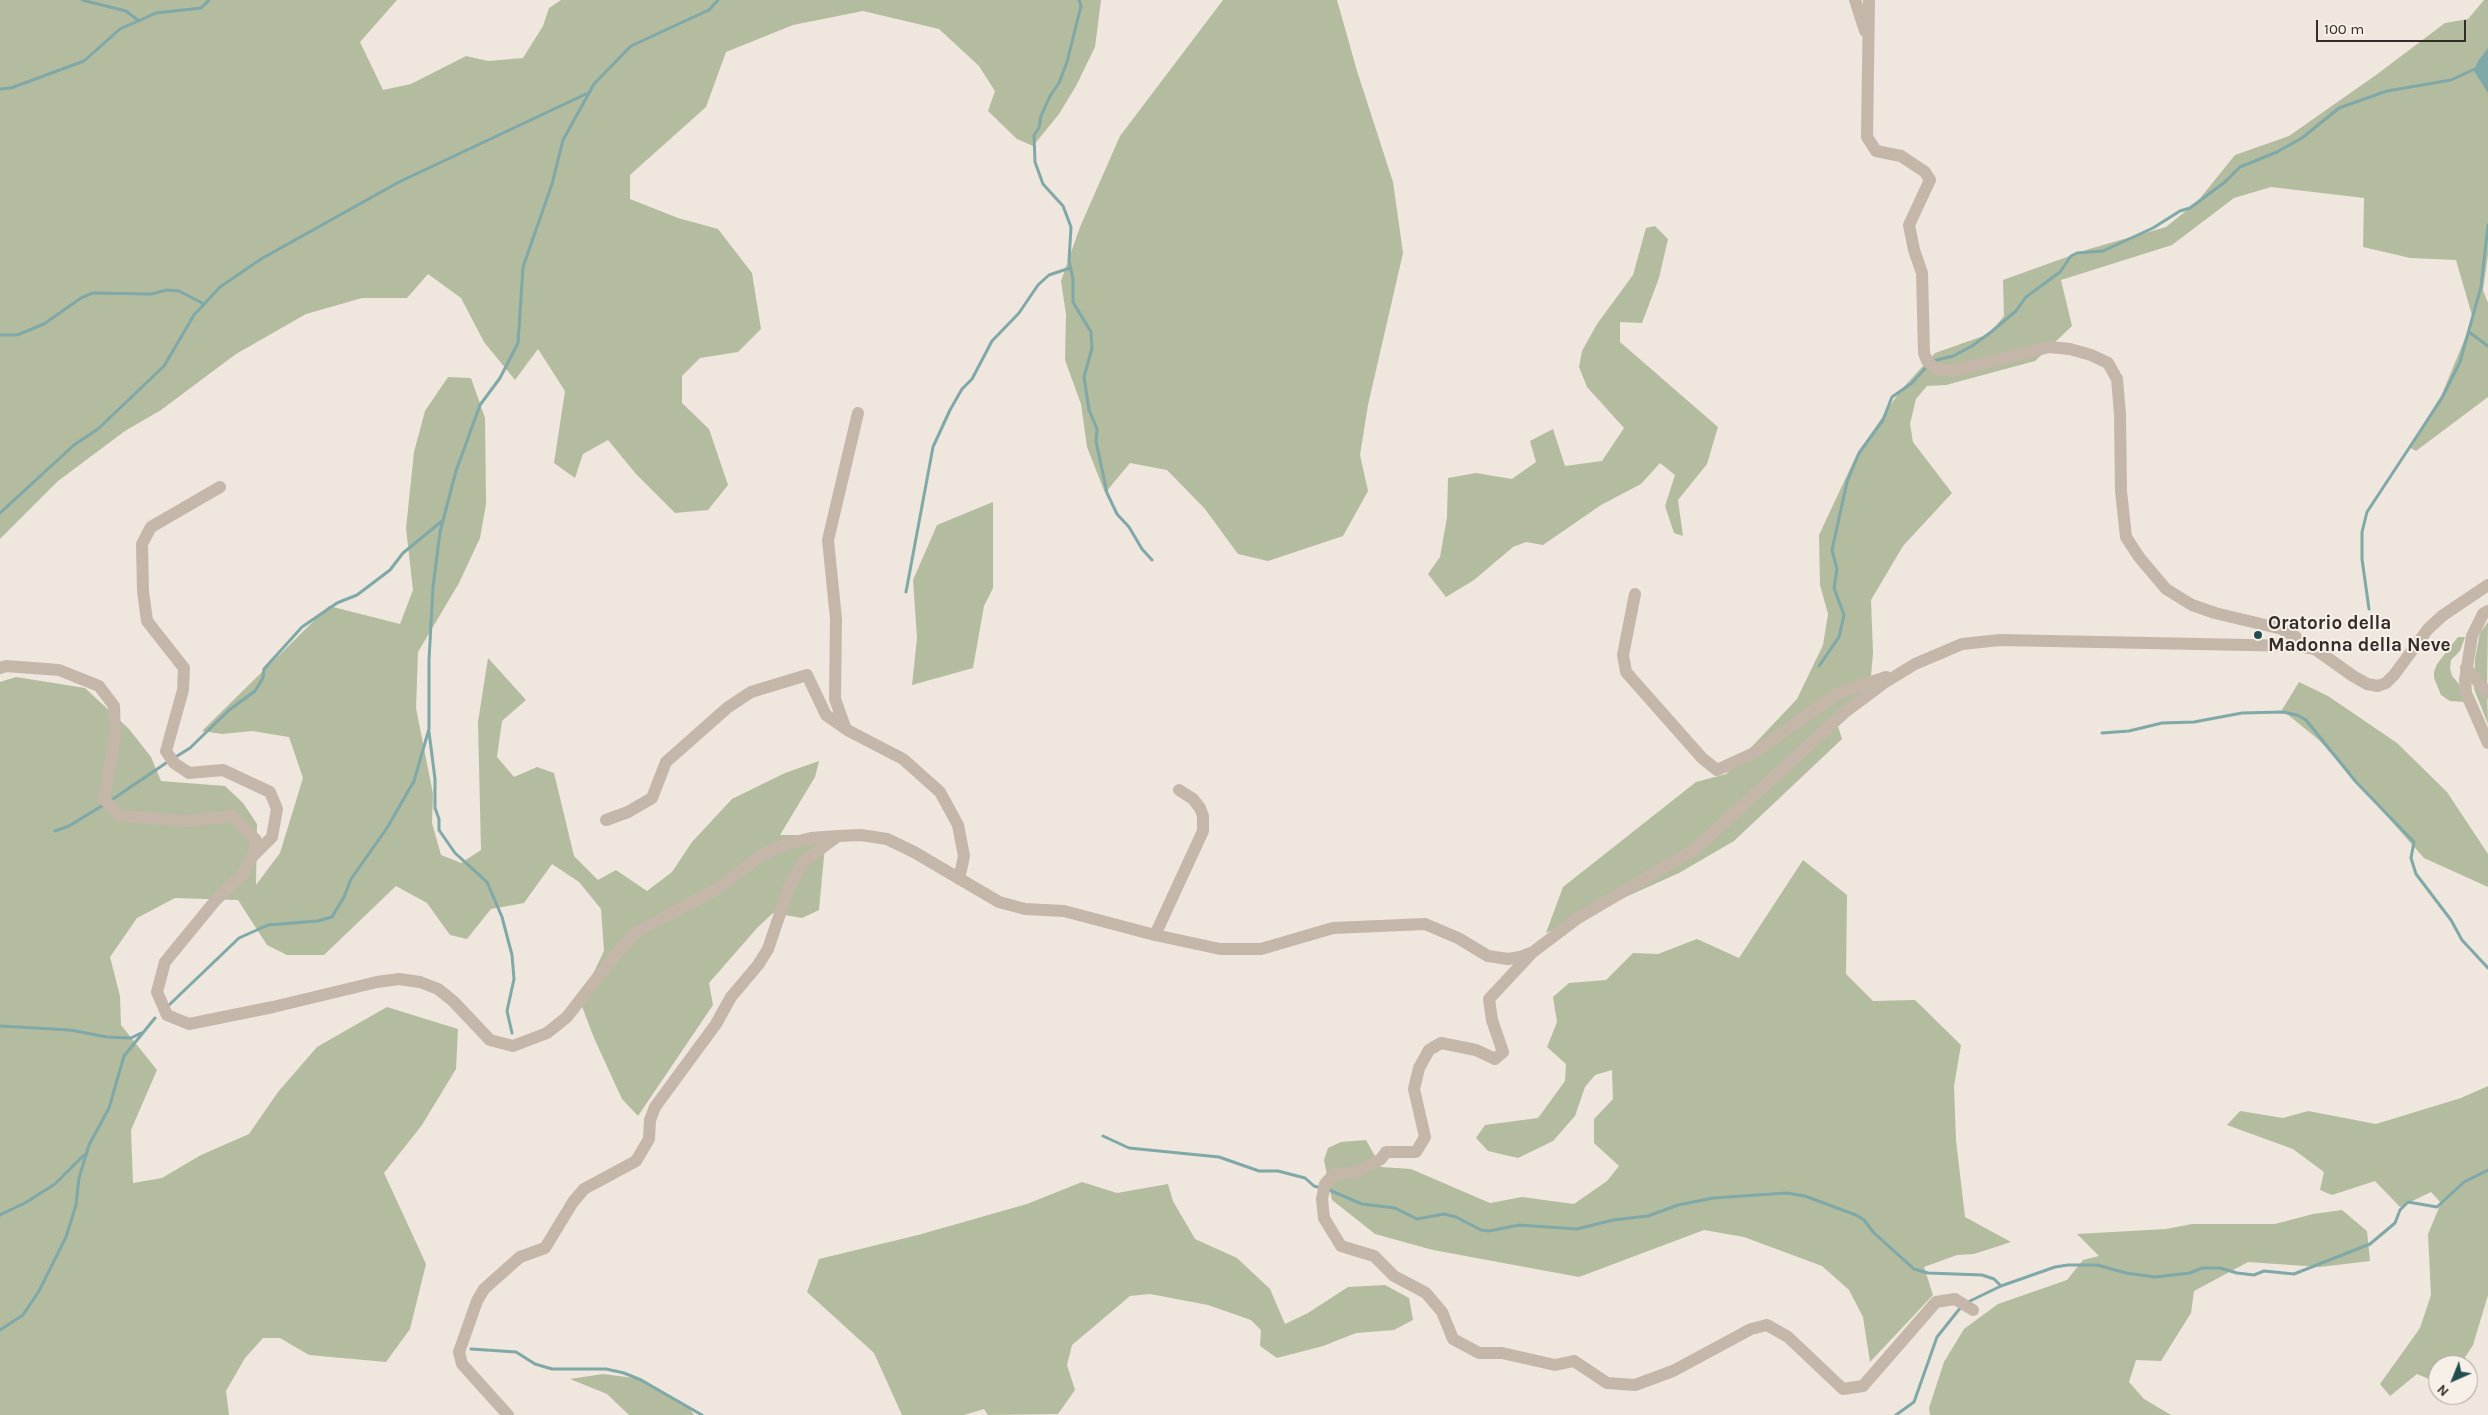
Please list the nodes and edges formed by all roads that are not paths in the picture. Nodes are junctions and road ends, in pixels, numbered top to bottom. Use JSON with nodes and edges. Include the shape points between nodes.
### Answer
{"nodes":[{"id":1,"x":1855,"y":0,"type":"edge"},
{"id":2,"x":1869,"y":0,"type":"edge"},
{"id":3,"x":1868,"y":40,"type":"junction"},
{"id":4,"x":858,"y":413,"type":"dead end"},
{"id":5,"x":220,"y":487,"type":"dead end"},
{"id":6,"x":2488,"y":585,"type":"edge"},
{"id":7,"x":1635,"y":594,"type":"dead end"},
{"id":8,"x":2488,"y":611,"type":"edge"},
{"id":9,"x":2298,"y":646,"type":"junction"},
{"id":10,"x":0,"y":668,"type":"edge"},
{"id":11,"x":2466,"y":668,"type":"junction"},
{"id":12,"x":1902,"y":672,"type":"junction"},
{"id":13,"x":2488,"y":692,"type":"edge"},
{"id":14,"x":845,"y":728,"type":"junction"},
{"id":15,"x":2488,"y":743,"type":"edge"},
{"id":16,"x":1179,"y":790,"type":"dead end"},
{"id":17,"x":606,"y":820,"type":"dead end"},
{"id":18,"x":838,"y":836,"type":"junction"},
{"id":19,"x":252,"y":857,"type":"junction"},
{"id":20,"x":959,"y":879,"type":"junction"},
{"id":21,"x":1155,"y":935,"type":"junction"},
{"id":22,"x":1533,"y":952,"type":"junction"},
{"id":23,"x":1973,"y":1310,"type":"dead end"},
{"id":24,"x":508,"y":1415,"type":"edge"}],
"edges":[{"from":1,"to":3,"type":"street"},
{"from":2,"to":3,"type":"street"},
{"from":3,"to":9,"type":"street","via":[[1867,137],[1876,151],[1901,156],[1925,172],[1930,180],[1910,225],[1922,273],[1924,353],[1927,361],[1936,369],[1952,372],[2049,347],[2091,355],[2108,364],[2117,380],[2126,536],[2138,558],[2166,589],[2192,605],[2282,629],[2296,637]]},
{"from":4,"to":14,"type":"street","via":[[828,540],[836,619],[835,699]]},
{"from":5,"to":19,"type":"street","via":[[151,527],[142,544],[143,592],[147,621],[184,668],[183,690],[166,751],[174,763],[189,773],[223,770],[270,792],[276,809],[272,837]]},
{"from":6,"to":9,"type":"street","via":[[2474,592],[2428,629],[2394,675],[2378,686],[2353,676],[2315,649]]},
{"from":7,"to":12,"type":"street","via":[[1622,654],[1626,672],[1702,758],[1717,770],[1752,754],[1837,694]]},
{"from":8,"to":11,"type":"street","via":[[2483,614],[2472,636]]},
{"from":9,"to":12,"type":"street","via":[[2000,640],[1962,644]]},
{"from":10,"to":19,"type":"street","via":[[60,670],[99,686],[114,706],[115,736],[104,800],[120,816],[188,821],[232,816],[256,840]]},
{"from":11,"to":13,"type":"street"},
{"from":11,"to":15,"type":"street","via":[[2466,693]]},
{"from":12,"to":22,"type":"street","via":[[1844,713],[1695,849],[1578,918]]},
{"from":14,"to":17,"type":"street","via":[[826,715],[807,676],[751,692],[727,708],[666,762],[652,798]]},
{"from":14,"to":20,"type":"street","via":[[903,759],[940,792],[958,825],[964,856]]},
{"from":16,"to":21,"type":"street","via":[[1200,808],[1203,831]]},
{"from":18,"to":19,"type":"street","via":[[786,844],[760,856],[719,888],[636,933],[614,956],[567,1018],[547,1033],[513,1046],[490,1040],[438,989],[399,979],[189,1024],[167,1016],[157,992],[165,962],[215,901],[243,874]]},
{"from":18,"to":20,"type":"street","via":[[887,839]]},
{"from":18,"to":24,"type":"street","via":[[803,862],[788,887],[768,948],[655,1107],[649,1138],[636,1161],[584,1189],[545,1248],[520,1257],[484,1289],[476,1301],[459,1352],[462,1364]]},
{"from":20,"to":21,"type":"street","via":[[999,902],[1064,911]]},
{"from":21,"to":22,"type":"street","via":[[1220,949],[1261,948],[1333,928],[1426,924],[1488,956],[1508,959]]},
{"from":22,"to":23,"type":"street","via":[[1489,999],[1503,1052],[1495,1059],[1476,1050],[1441,1043],[1429,1050],[1419,1068],[1414,1089],[1425,1138],[1416,1152],[1386,1152],[1381,1159],[1357,1172],[1333,1175],[1325,1184],[1322,1199],[1324,1218],[1341,1246],[1374,1256],[1394,1276],[1426,1293],[1442,1312],[1453,1339],[1479,1353],[1502,1353],[1555,1365],[1574,1361],[1608,1383],[1636,1385],[1673,1371],[1751,1329],[1767,1325],[1788,1337],[1843,1389],[1864,1386],[1936,1302],[1955,1299]]}]}
